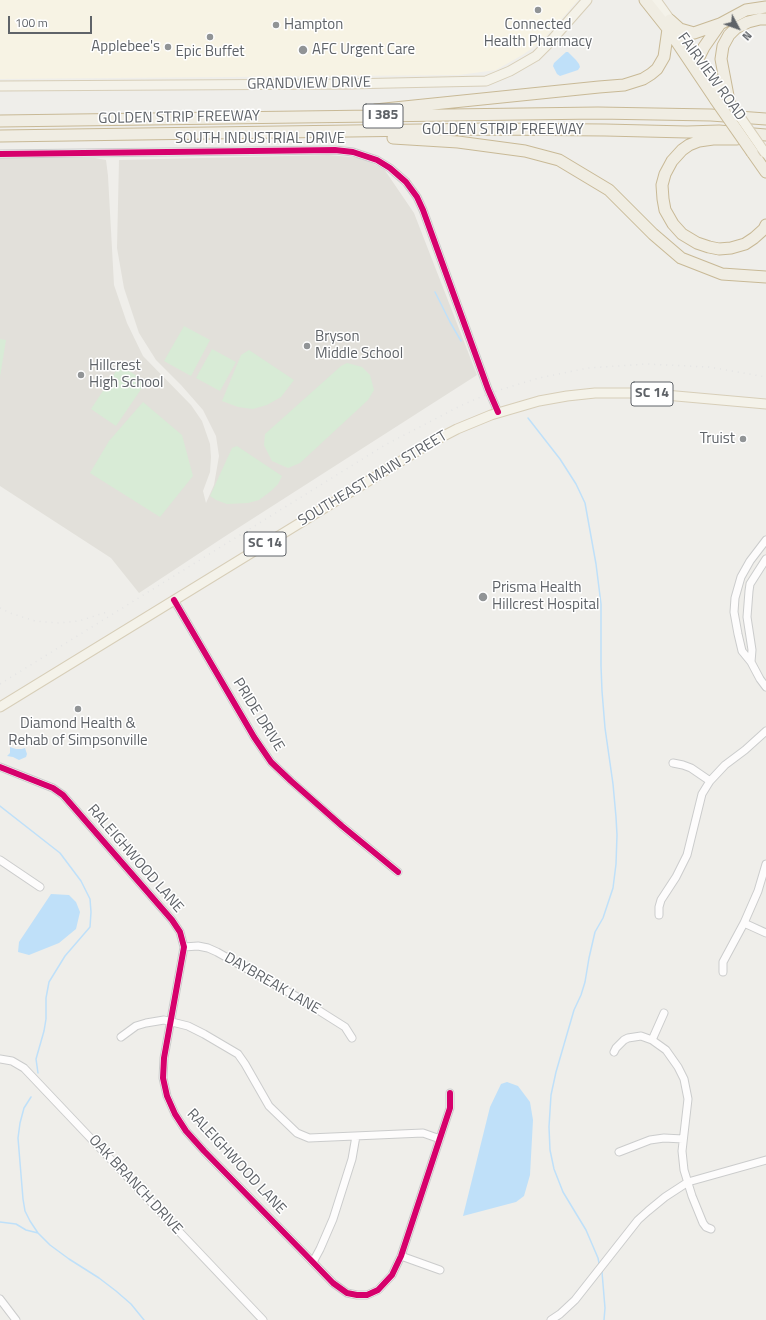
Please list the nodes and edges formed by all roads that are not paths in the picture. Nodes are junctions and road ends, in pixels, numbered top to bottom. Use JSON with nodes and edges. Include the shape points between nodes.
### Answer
{"nodes":[{"id":1,"x":588,"y":0,"type":"edge"},
{"id":2,"x":645,"y":0,"type":"edge"},
{"id":3,"x":656,"y":0,"type":"edge"},
{"id":4,"x":766,"y":7,"type":"edge"},
{"id":5,"x":766,"y":19,"type":"edge"},
{"id":6,"x":669,"y":24,"type":"junction"},
{"id":7,"x":720,"y":24,"type":"junction"},
{"id":8,"x":698,"y":59,"type":"junction"},
{"id":9,"x":0,"y":86,"type":"edge"},
{"id":10,"x":728,"y":101,"type":"junction"},
{"id":11,"x":306,"y":117,"type":"junction"},
{"id":12,"x":764,"y":119,"type":"edge"},
{"id":13,"x":0,"y":121,"type":"edge"},
{"id":14,"x":304,"y":132,"type":"junction"},
{"id":15,"x":766,"y":135,"type":"edge"},
{"id":16,"x":0,"y":136,"type":"edge"},
{"id":17,"x":766,"y":140,"type":"edge"},
{"id":18,"x":0,"y":154,"type":"edge"},
{"id":19,"x":765,"y":154,"type":"edge"},
{"id":20,"x":766,"y":172,"type":"edge"},
{"id":21,"x":766,"y":225,"type":"edge"},
{"id":22,"x":766,"y":277,"type":"edge"},
{"id":23,"x":766,"y":404,"type":"edge"},
{"id":24,"x":498,"y":412,"type":"junction"},
{"id":25,"x":766,"y":540,"type":"edge"},
{"id":26,"x":766,"y":559,"type":"edge"},
{"id":27,"x":174,"y":600,"type":"junction"},
{"id":28,"x":751,"y":662,"type":"junction"},
{"id":29,"x":766,"y":688,"type":"edge"},
{"id":30,"x":0,"y":707,"type":"edge"},
{"id":31,"x":766,"y":731,"type":"edge"},
{"id":32,"x":672,"y":763,"type":"dead end"},
{"id":33,"x":0,"y":767,"type":"edge"},
{"id":34,"x":710,"y":780,"type":"junction"},
{"id":35,"x":0,"y":860,"type":"edge"},
{"id":36,"x":766,"y":864,"type":"edge"},
{"id":37,"x":398,"y":872,"type":"dead end"},
{"id":38,"x":40,"y":887,"type":"dead end"},
{"id":39,"x":659,"y":915,"type":"dead end"},
{"id":40,"x":744,"y":923,"type":"junction"},
{"id":41,"x":766,"y":933,"type":"edge"},
{"id":42,"x":184,"y":947,"type":"junction"},
{"id":43,"x":724,"y":972,"type":"dead end"},
{"id":44,"x":664,"y":1013,"type":"dead end"},
{"id":45,"x":170,"y":1022,"type":"junction"},
{"id":46,"x":122,"y":1037,"type":"dead end"},
{"id":47,"x":352,"y":1038,"type":"dead end"},
{"id":48,"x":652,"y":1040,"type":"junction"},
{"id":49,"x":614,"y":1052,"type":"dead end"},
{"id":50,"x":0,"y":1059,"type":"edge"},
{"id":51,"x":450,"y":1093,"type":"dead end"},
{"id":52,"x":356,"y":1136,"type":"junction"},
{"id":53,"x":440,"y":1139,"type":"junction"},
{"id":54,"x":683,"y":1139,"type":"junction"},
{"id":55,"x":619,"y":1152,"type":"dead end"},
{"id":56,"x":766,"y":1160,"type":"edge"},
{"id":57,"x":688,"y":1182,"type":"junction"},
{"id":58,"x":711,"y":1229,"type":"dead end"},
{"id":59,"x":401,"y":1256,"type":"junction"},
{"id":60,"x":313,"y":1262,"type":"junction"},
{"id":61,"x":440,"y":1270,"type":"dead end"},
{"id":62,"x":0,"y":1299,"type":"edge"},
{"id":63,"x":16,"y":1320,"type":"edge"},
{"id":64,"x":263,"y":1320,"type":"edge"},
{"id":65,"x":551,"y":1320,"type":"edge"}],
"edges":[{"from":1,"to":9,"type":"main road","name":"GRANDVIEW DRIVE","via":[[536,56],[486,81]]},
{"from":2,"to":6,"type":"highway"},
{"from":3,"to":6,"type":"main road","name":"FAIRVIEW ROAD"},
{"from":4,"to":7,"type":"highway","via":[[746,10]]},
{"from":5,"to":10,"type":"highway","via":[[748,22],[736,28],[723,46],[720,59]]},
{"from":6,"to":7,"type":"highway","via":[[694,33]]},
{"from":6,"to":8,"type":"main road","name":"FAIRVIEW ROAD"},
{"from":6,"to":11,"type":"highway","via":[[664,57],[657,69],[644,79],[624,85]]},
{"from":6,"to":20,"type":"highway","bridge":true,"via":[[715,99]]},
{"from":7,"to":8,"type":"highway"},
{"from":8,"to":10,"type":"main road","name":"FAIRVIEW ROAD"},
{"from":10,"to":19,"type":"main road","name":"FAIRVIEW ROAD","bridge":true},
{"from":11,"to":12,"type":"highway","name":"GOLDEN STRIP FREEWAY","number":"I 385","via":[[598,113],[710,115]]},
{"from":11,"to":13,"type":"highway","name":"GOLDEN STRIP FREEWAY","number":"I 385"},
{"from":14,"to":15,"type":"highway","name":"GOLDEN STRIP FREEWAY","number":"I 385","via":[[490,129],[719,131]]},
{"from":14,"to":16,"type":"highway","name":"GOLDEN STRIP FREEWAY","number":"I 385"},
{"from":14,"to":22,"type":"highway","via":[[458,142],[525,151],[560,160],[609,190],[653,234],[682,258],[722,274]]},
{"from":17,"to":21,"type":"highway","via":[[713,139],[689,145],[672,160],[662,185],[665,210],[673,224],[682,234],[697,243],[719,249],[731,248],[750,241]]},
{"from":18,"to":24,"type":"street","name":"SOUTH INDUSTRIAL DRIVE","via":[[334,150],[353,152],[377,160],[396,172],[417,197]]},
{"from":23,"to":24,"type":"main road","name":"SOUTHEAST MAIN STREET","number":"SC 14","via":[[654,394],[601,393],[567,396]]},
{"from":24,"to":27,"type":"main road","name":"SOUTHEAST MAIN STREET","number":"SC 14","via":[[432,442]]},
{"from":25,"to":28,"type":"street","via":[[741,577],[735,598],[735,621],[742,651]]},
{"from":26,"to":28,"type":"street","via":[[756,572],[748,591],[747,617],[752,650]]},
{"from":27,"to":30,"type":"main road","name":"SOUTHEAST MAIN STREET","number":"SC 14"},
{"from":27,"to":37,"type":"street","name":"PRIDE DRIVE","via":[[271,762]]},
{"from":28,"to":29,"type":"street"},
{"from":31,"to":34,"type":"street"},
{"from":32,"to":34,"type":"street","via":[[691,768]]},
{"from":33,"to":42,"type":"street","name":"RALEIGHWOOD LANE","via":[[53,788],[63,795],[172,920],[180,932]]},
{"from":34,"to":39,"type":"street","via":[[702,794],[686,855],[661,900]]},
{"from":35,"to":38,"type":"street"},
{"from":36,"to":40,"type":"street"},
{"from":40,"to":41,"type":"street"},
{"from":40,"to":43,"type":"street","via":[[723,962]]},
{"from":42,"to":45,"type":"street","name":"RALEIGHWOOD LANE"},
{"from":42,"to":47,"type":"street","name":"DAYBREAK LANE","via":[[198,946],[217,952],[345,1027]]},
{"from":44,"to":48,"type":"street"},
{"from":45,"to":46,"type":"street","via":[[164,1020],[136,1026]]},
{"from":45,"to":52,"type":"street","via":[[188,1026],[238,1054],[269,1106],[297,1133],[309,1138]]},
{"from":45,"to":60,"type":"street","name":"RALEIGHWOOD LANE","via":[[163,1078],[175,1114],[186,1131]]},
{"from":48,"to":49,"type":"street","via":[[641,1036],[628,1038]]},
{"from":48,"to":54,"type":"street","via":[[671,1056],[684,1079],[688,1099]]},
{"from":50,"to":64,"type":"street","name":"OAK BRANCH DRIVE","via":[[12,1061],[24,1068]]},
{"from":51,"to":53,"type":"street","name":"RALEIGHWOOD LANE","via":[[450,1108]]},
{"from":52,"to":53,"type":"street","via":[[423,1133]]},
{"from":52,"to":60,"type":"street","via":[[352,1159],[333,1219]]},
{"from":53,"to":59,"type":"street","name":"RALEIGHWOOD LANE"},
{"from":54,"to":55,"type":"street","via":[[650,1140]]},
{"from":54,"to":57,"type":"street","via":[[684,1170]]},
{"from":56,"to":57,"type":"street"},
{"from":57,"to":58,"type":"street","via":[[703,1223]]},
{"from":57,"to":65,"type":"street","via":[[665,1196],[648,1211],[629,1231],[575,1300]]},
{"from":59,"to":60,"type":"street","name":"RALEIGHWOOD LANE","via":[[388,1280],[378,1290],[366,1295],[347,1293]]},
{"from":59,"to":61,"type":"street"},
{"from":62,"to":63,"type":"street"}]}
